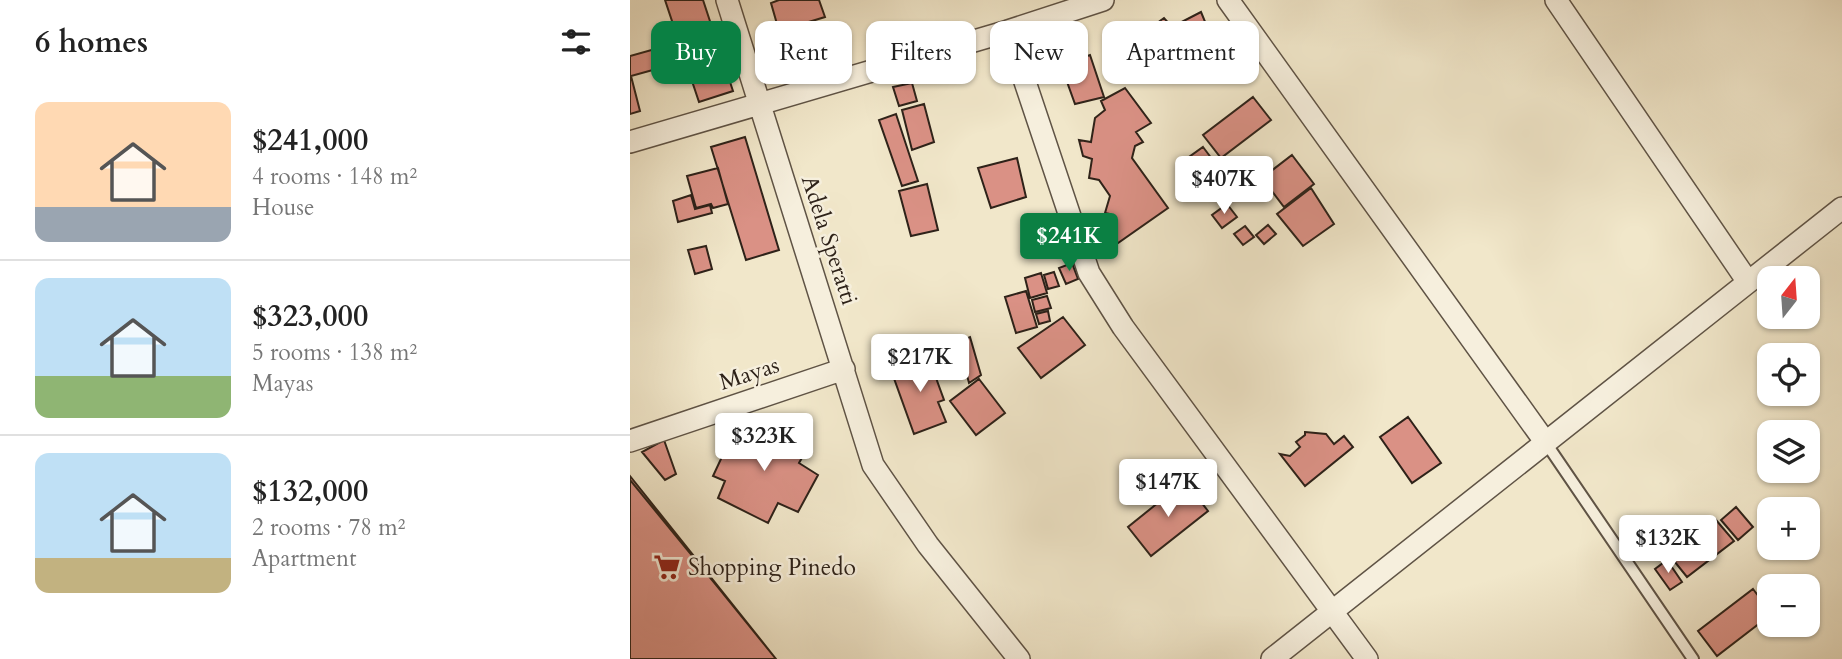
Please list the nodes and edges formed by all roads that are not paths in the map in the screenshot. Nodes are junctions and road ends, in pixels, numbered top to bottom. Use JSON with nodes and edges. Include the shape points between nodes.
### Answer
{"nodes":[{"id":1,"x":727,"y":0,"type":"edge"},
{"id":2,"x":1103,"y":0,"type":"edge"},
{"id":3,"x":1228,"y":0,"type":"edge"},
{"id":4,"x":1556,"y":0,"type":"edge"},
{"id":5,"x":1039,"y":21,"type":"edge"},
{"id":6,"x":990,"y":36,"type":"edge"},
{"id":7,"x":1026,"y":84,"type":"edge"},
{"id":8,"x":757,"y":105,"type":"junction"},
{"id":9,"x":630,"y":142,"type":"edge"},
{"id":10,"x":1842,"y":208,"type":"edge"},
{"id":11,"x":1748,"y":282,"type":"junction"},
{"id":12,"x":844,"y":369,"type":"junction"},
{"id":13,"x":630,"y":441,"type":"edge"},
{"id":14,"x":1546,"y":443,"type":"junction"},
{"id":15,"x":1334,"y":613,"type":"junction"},
{"id":16,"x":1019,"y":659,"type":"edge"},
{"id":17,"x":1272,"y":659,"type":"edge"},
{"id":18,"x":1367,"y":659,"type":"edge"},
{"id":19,"x":1693,"y":659,"type":"edge"}],
"edges":[{"from":1,"to":8,"type":"street","name":"Adela Speratti"},
{"from":2,"to":5,"type":"street"},
{"from":3,"to":14,"type":"street"},
{"from":4,"to":11,"type":"street"},
{"from":6,"to":8,"type":"street"},
{"from":7,"to":15,"type":"street","via":[[1089,274]]},
{"from":8,"to":9,"type":"street"},
{"from":8,"to":12,"type":"street","name":"Adela Speratti"},
{"from":10,"to":11,"type":"street"},
{"from":11,"to":14,"type":"street"},
{"from":12,"to":13,"type":"street","name":"Mayas"},
{"from":12,"to":16,"type":"street","name":"Adela Speratti","via":[[873,465],[928,545]]},
{"from":14,"to":15,"type":"street"},
{"from":14,"to":19,"type":"lane"},
{"from":15,"to":17,"type":"street"},
{"from":15,"to":18,"type":"street"}]}
